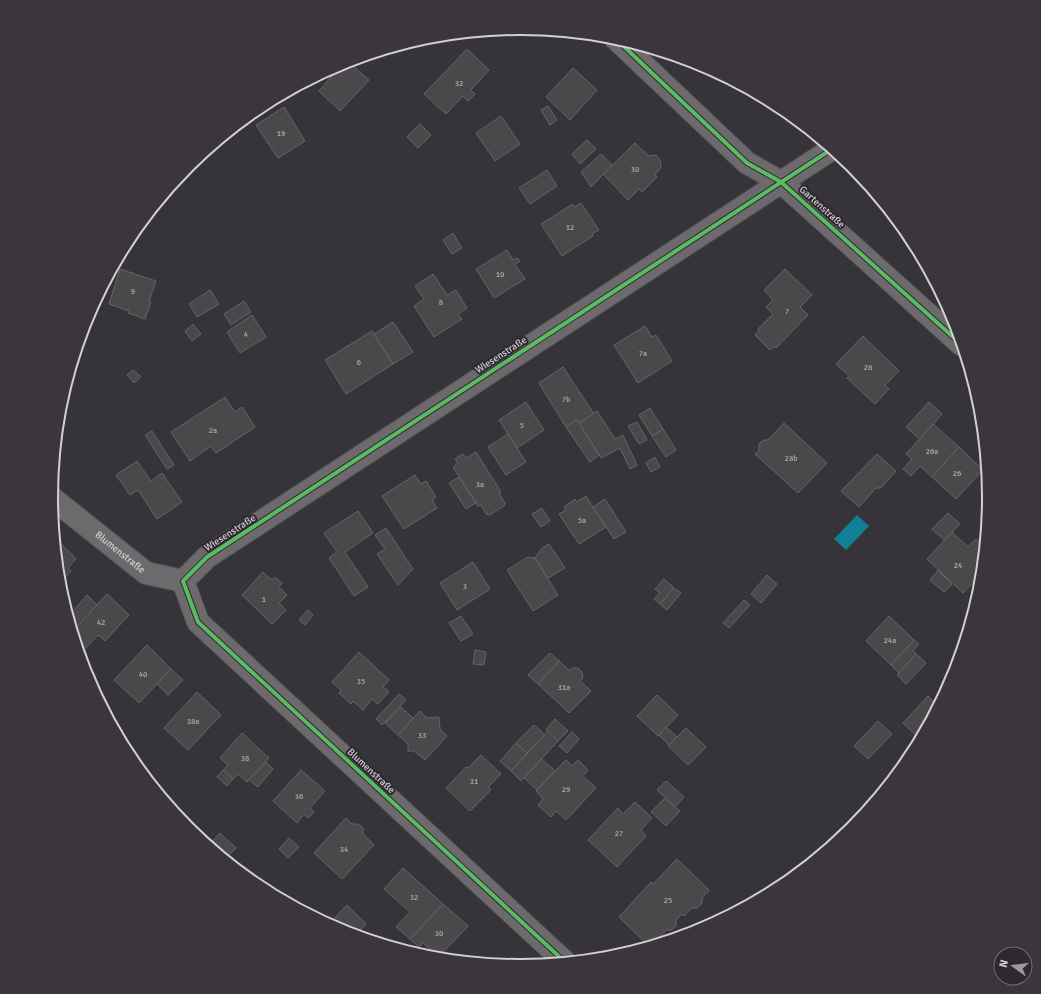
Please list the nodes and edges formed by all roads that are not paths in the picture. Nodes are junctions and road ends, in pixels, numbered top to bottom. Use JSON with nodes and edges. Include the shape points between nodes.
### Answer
{"nodes":[{"id":1,"x":625,"y":47,"type":"edge"},
{"id":2,"x":827,"y":152,"type":"edge"},
{"id":3,"x":781,"y":182,"type":"junction"},
{"id":4,"x":954,"y":338,"type":"edge"},
{"id":5,"x":58,"y":503,"type":"edge"},
{"id":6,"x":183,"y":581,"type":"junction"},
{"id":7,"x":560,"y":957,"type":"edge"}],
"edges":[{"from":1,"to":3,"type":"street","name":"Gartenstraße","via":[[746,163]]},
{"from":2,"to":3,"type":"street","name":"Wiesenstraße"},
{"from":3,"to":4,"type":"street","name":"Gartenstraße"},
{"from":3,"to":6,"type":"street","name":"Wiesenstraße","via":[[207,557]]},
{"from":5,"to":6,"type":"street","name":"Blumenstraße","via":[[146,573]]},
{"from":6,"to":7,"type":"street","name":"Blumenstraße","via":[[198,622]]}]}
